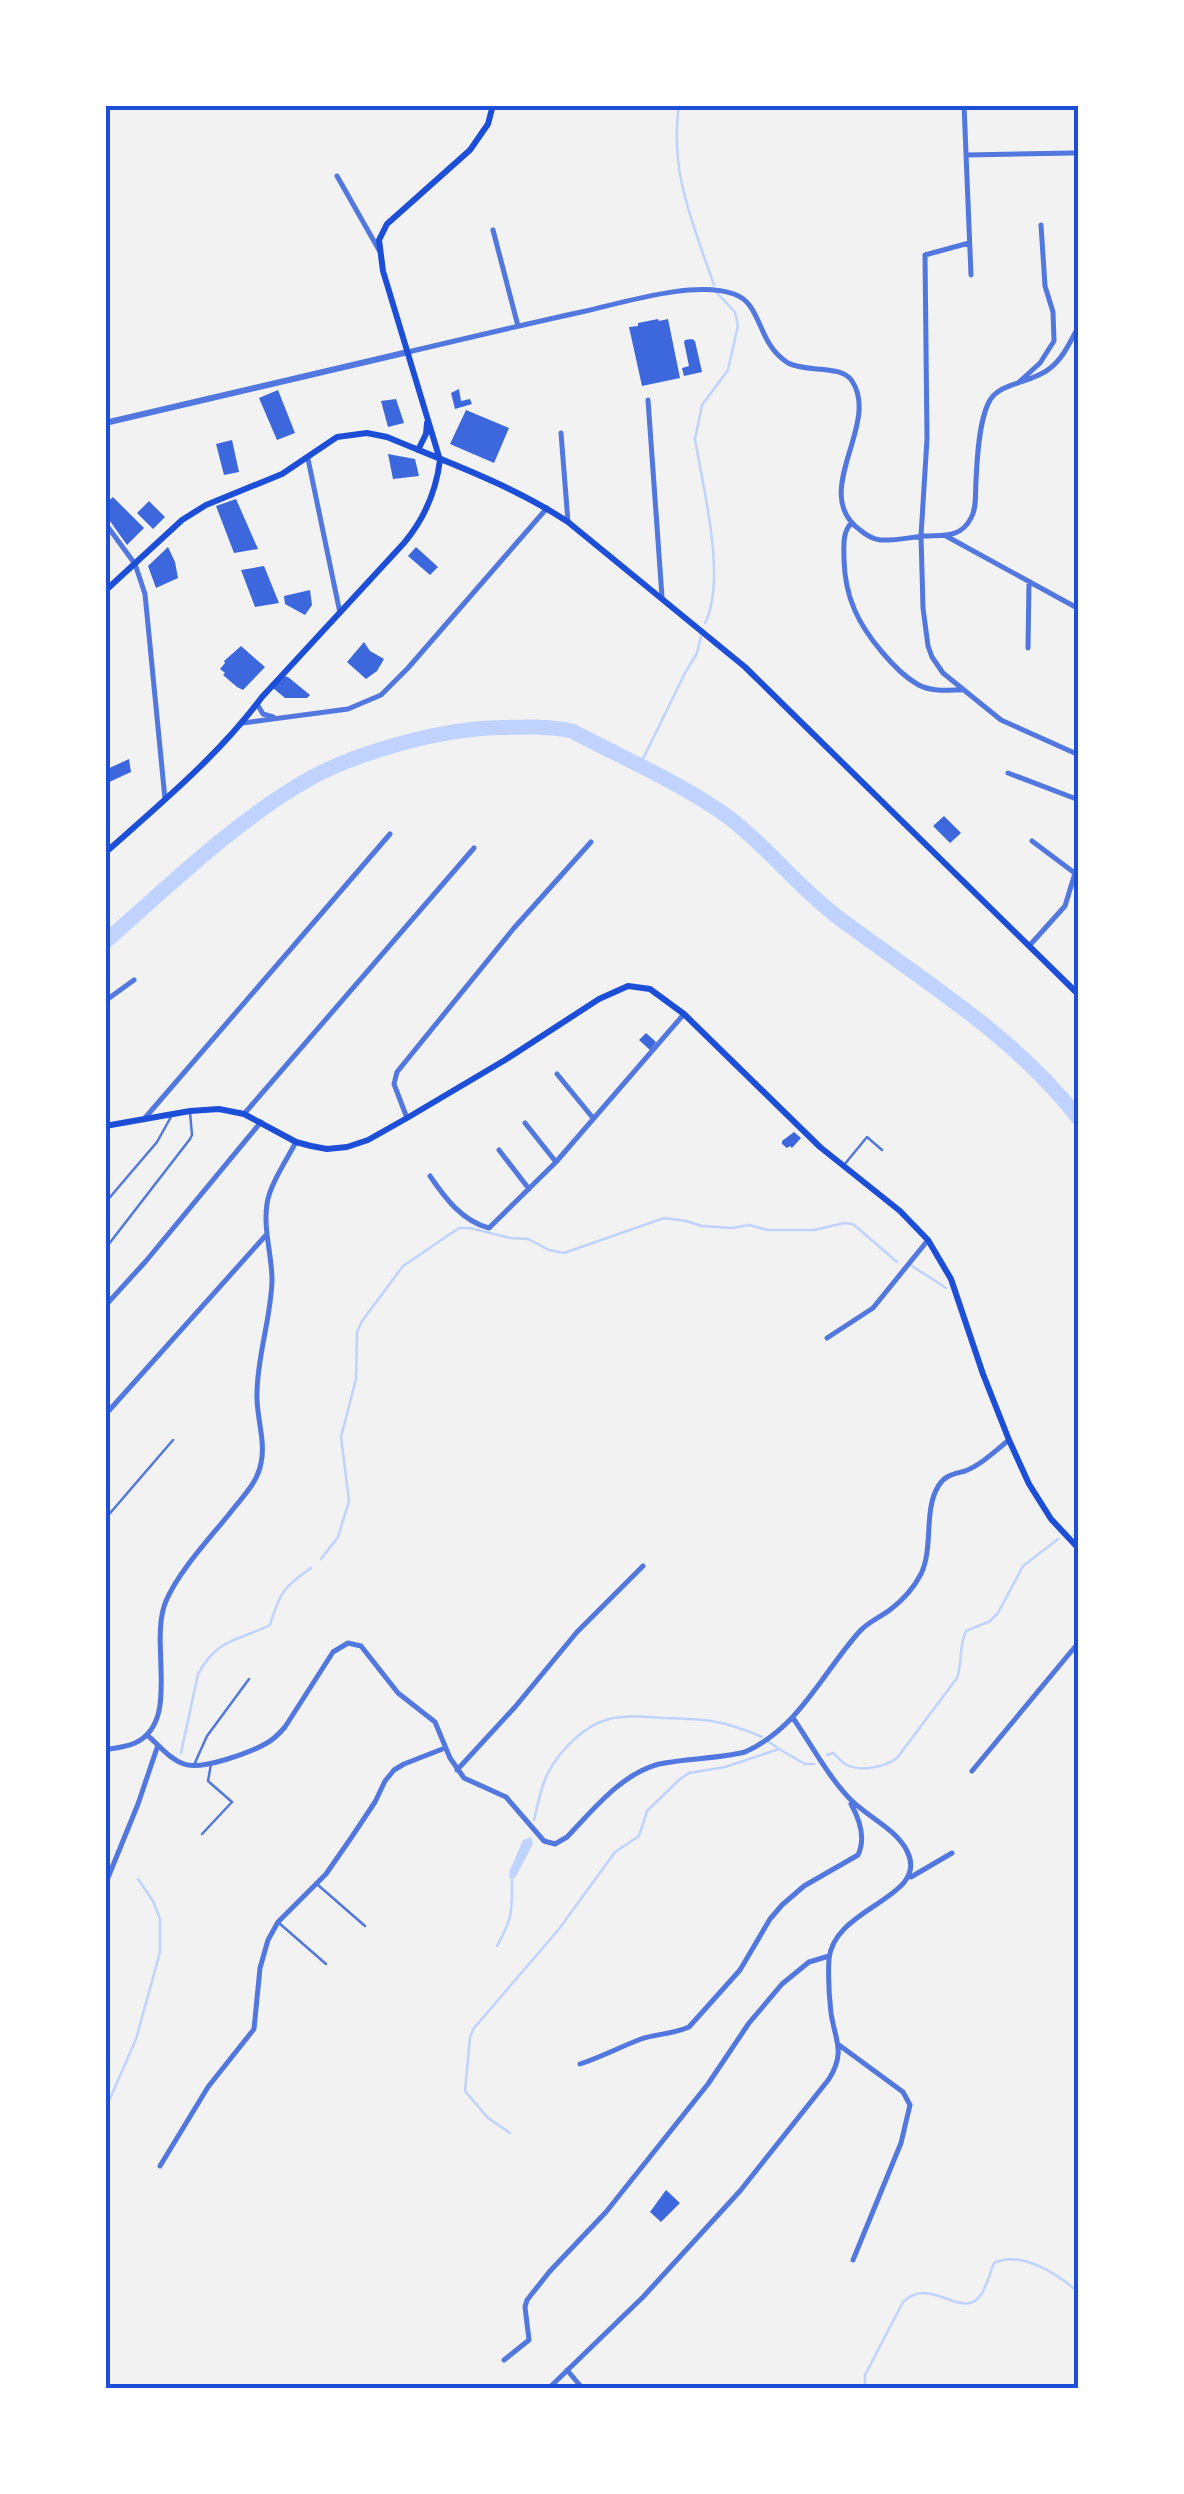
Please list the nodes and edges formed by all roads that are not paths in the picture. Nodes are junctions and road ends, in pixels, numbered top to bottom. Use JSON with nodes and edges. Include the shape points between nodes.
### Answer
{"nodes":[{"id":1,"x":493,"y":105,"type":"edge"},
{"id":2,"x":964,"y":105,"type":"edge"},
{"id":3,"x":1073,"y":153,"type":"dead end"},
{"id":4,"x":967,"y":155,"type":"junction"},
{"id":5,"x":337,"y":176,"type":"dead end"},
{"id":6,"x":1041,"y":224,"type":"dead end"},
{"id":7,"x":494,"y":230,"type":"dead end"},
{"id":8,"x":969,"y":243,"type":"junction"},
{"id":9,"x":379,"y":250,"type":"junction"},
{"id":10,"x":971,"y":274,"type":"dead end"},
{"id":11,"x":518,"y":326,"type":"junction"},
{"id":12,"x":1079,"y":326,"type":"edge"},
{"id":13,"x":408,"y":352,"type":"junction"},
{"id":14,"x":1016,"y":385,"type":"junction"},
{"id":15,"x":648,"y":400,"type":"dead end"},
{"id":16,"x":427,"y":418,"type":"junction"},
{"id":17,"x":105,"y":423,"type":"edge"},
{"id":18,"x":560,"y":433,"type":"dead end"},
{"id":19,"x":418,"y":450,"type":"junction"},
{"id":20,"x":308,"y":459,"type":"junction"},
{"id":21,"x":440,"y":460,"type":"junction"},
{"id":22,"x":547,"y":508,"type":"junction"},
{"id":23,"x":568,"y":522,"type":"junction"},
{"id":24,"x":105,"y":523,"type":"edge"},
{"id":25,"x":851,"y":523,"type":"junction"},
{"id":26,"x":944,"y":535,"type":"junction"},
{"id":27,"x":921,"y":536,"type":"junction"},
{"id":28,"x":135,"y":564,"type":"junction"},
{"id":29,"x":1028,"y":582,"type":"junction"},
{"id":30,"x":105,"y":592,"type":"edge"},
{"id":31,"x":662,"y":597,"type":"junction"},
{"id":32,"x":1079,"y":608,"type":"edge"},
{"id":33,"x":340,"y":613,"type":"junction"},
{"id":34,"x":1028,"y":648,"type":"dead end"},
{"id":35,"x":966,"y":690,"type":"junction"},
{"id":36,"x":257,"y":704,"type":"junction"},
{"id":37,"x":276,"y":718,"type":"junction"},
{"id":38,"x":242,"y":723,"type":"junction"},
{"id":39,"x":1079,"y":755,"type":"edge"},
{"id":40,"x":1008,"y":773,"type":"dead end"},
{"id":41,"x":165,"y":800,"type":"junction"},
{"id":42,"x":1079,"y":800,"type":"edge"},
{"id":43,"x":390,"y":834,"type":"dead end"},
{"id":44,"x":1032,"y":841,"type":"dead end"},
{"id":45,"x":591,"y":842,"type":"dead end"},
{"id":46,"x":474,"y":848,"type":"dead end"},
{"id":47,"x":105,"y":854,"type":"edge"},
{"id":48,"x":1079,"y":860,"type":"edge"},
{"id":49,"x":1076,"y":874,"type":"junction"},
{"id":50,"x":1030,"y":945,"type":"junction"},
{"id":51,"x":134,"y":980,"type":"dead end"},
{"id":52,"x":1079,"y":995,"type":"edge"},
{"id":53,"x":105,"y":1001,"type":"edge"},
{"id":54,"x":684,"y":1014,"type":"junction"},
{"id":55,"x":557,"y":1074,"type":"dead end"},
{"id":56,"x":190,"y":1111,"type":"junction"},
{"id":57,"x":173,"y":1114,"type":"junction"},
{"id":58,"x":244,"y":1114,"type":"junction"},
{"id":59,"x":407,"y":1118,"type":"junction"},
{"id":60,"x":594,"y":1118,"type":"junction"},
{"id":61,"x":144,"y":1119,"type":"junction"},
{"id":62,"x":261,"y":1122,"type":"junction"},
{"id":63,"x":525,"y":1123,"type":"dead end"},
{"id":64,"x":105,"y":1126,"type":"edge"},
{"id":65,"x":296,"y":1142,"type":"junction"},
{"id":66,"x":499,"y":1150,"type":"dead end"},
{"id":67,"x":882,"y":1150,"type":"dead end"},
{"id":68,"x":556,"y":1162,"type":"junction"},
{"id":69,"x":843,"y":1166,"type":"junction"},
{"id":70,"x":430,"y":1176,"type":"dead end"},
{"id":71,"x":529,"y":1189,"type":"junction"},
{"id":72,"x":105,"y":1203,"type":"edge"},
{"id":73,"x":268,"y":1234,"type":"junction"},
{"id":74,"x":928,"y":1240,"type":"junction"},
{"id":75,"x":105,"y":1249,"type":"edge"},
{"id":76,"x":105,"y":1306,"type":"edge"},
{"id":77,"x":827,"y":1338,"type":"dead end"},
{"id":78,"x":105,"y":1416,"type":"edge"},
{"id":79,"x":173,"y":1440,"type":"dead end"},
{"id":80,"x":1008,"y":1440,"type":"junction"},
{"id":81,"x":105,"y":1518,"type":"edge"},
{"id":82,"x":1079,"y":1549,"type":"edge"},
{"id":83,"x":643,"y":1566,"type":"dead end"},
{"id":84,"x":1079,"y":1642,"type":"edge"},
{"id":85,"x":248,"y":1679,"type":"dead end"},
{"id":86,"x":793,"y":1718,"type":"junction"},
{"id":87,"x":147,"y":1735,"type":"junction"},
{"id":88,"x":158,"y":1745,"type":"junction"},
{"id":89,"x":445,"y":1748,"type":"junction"},
{"id":90,"x":105,"y":1750,"type":"edge"},
{"id":91,"x":211,"y":1763,"type":"junction"},
{"id":92,"x":193,"y":1766,"type":"junction"},
{"id":93,"x":457,"y":1770,"type":"junction"},
{"id":94,"x":972,"y":1771,"type":"dead end"},
{"id":95,"x":848,"y":1797,"type":"junction"},
{"id":96,"x":202,"y":1834,"type":"dead end"},
{"id":97,"x":952,"y":1853,"type":"dead end"},
{"id":98,"x":908,"y":1878,"type":"junction"},
{"id":99,"x":317,"y":1884,"type":"junction"},
{"id":100,"x":105,"y":1885,"type":"edge"},
{"id":101,"x":278,"y":1922,"type":"junction"},
{"id":102,"x":365,"y":1926,"type":"dead end"},
{"id":103,"x":830,"y":1956,"type":"junction"},
{"id":104,"x":326,"y":1964,"type":"dead end"},
{"id":105,"x":839,"y":2045,"type":"junction"},
{"id":106,"x":580,"y":2064,"type":"dead end"},
{"id":107,"x":160,"y":2166,"type":"dead end"},
{"id":108,"x":853,"y":2260,"type":"dead end"},
{"id":109,"x":504,"y":2360,"type":"dead end"},
{"id":110,"x":567,"y":2370,"type":"junction"},
{"id":111,"x":548,"y":2389,"type":"edge"},
{"id":112,"x":583,"y":2389,"type":"edge"}],
"edges":[{"from":1,"to":9,"type":"main road","via":[[477,142],[392,219]]},
{"from":2,"to":4,"type":"street"},
{"from":3,"to":4,"type":"street"},
{"from":4,"to":8,"type":"street"},
{"from":5,"to":9,"type":"street"},
{"from":6,"to":14,"type":"street","via":[[1054,340]]},
{"from":7,"to":11,"type":"street"},
{"from":8,"to":10,"type":"street"},
{"from":8,"to":27,"type":"street","via":[[925,254]]},
{"from":9,"to":13,"type":"main road"},
{"from":11,"to":13,"type":"street"},
{"from":11,"to":25,"type":"street","via":[[672,292],[740,296],[753,308],[768,345],[788,362],[836,371],[853,383],[857,418],[842,491]]},
{"from":12,"to":14,"type":"street","via":[[1052,367]]},
{"from":13,"to":16,"type":"main road"},
{"from":13,"to":17,"type":"street"},
{"from":14,"to":26,"type":"street","via":[[996,392],[986,408],[972,518],[958,533]]},
{"from":15,"to":31,"type":"street"},
{"from":16,"to":19,"type":"main road"},
{"from":16,"to":21,"type":"main road"},
{"from":18,"to":23,"type":"street"},
{"from":19,"to":20,"type":"main road","via":[[376,434],[353,434]]},
{"from":19,"to":21,"type":"main road"},
{"from":20,"to":28,"type":"main road","via":[[193,512]]},
{"from":20,"to":33,"type":"street"},
{"from":21,"to":22,"type":"main road"},
{"from":21,"to":33,"type":"main road","via":[[418,524]]},
{"from":22,"to":23,"type":"main road"},
{"from":22,"to":37,"type":"street","via":[[381,695],[348,708]]},
{"from":23,"to":31,"type":"main road"},
{"from":24,"to":28,"type":"street"},
{"from":25,"to":27,"type":"street","via":[[879,540]]},
{"from":25,"to":35,"type":"street","via":[[844,535],[844,576],[865,630],[915,683]]},
{"from":26,"to":27,"type":"street"},
{"from":26,"to":29,"type":"street"},
{"from":27,"to":35,"type":"street","via":[[928,646],[936,666]]},
{"from":28,"to":30,"type":"main road"},
{"from":28,"to":41,"type":"street","via":[[147,608]]},
{"from":29,"to":32,"type":"street"},
{"from":29,"to":34,"type":"street"},
{"from":31,"to":50,"type":"main road","via":[[766,686]]},
{"from":33,"to":36,"type":"main road"},
{"from":35,"to":39,"type":"street","via":[[1007,723]]},
{"from":36,"to":37,"type":"street"},
{"from":36,"to":38,"type":"main road"},
{"from":37,"to":38,"type":"street"},
{"from":38,"to":41,"type":"main road"},
{"from":40,"to":42,"type":"street"},
{"from":41,"to":47,"type":"main road"},
{"from":43,"to":61,"type":"street"},
{"from":44,"to":49,"type":"street"},
{"from":45,"to":59,"type":"street","via":[[397,1072],[394,1084]]},
{"from":46,"to":58,"type":"street"},
{"from":48,"to":49,"type":"street"},
{"from":49,"to":50,"type":"street","via":[[1065,906]]},
{"from":50,"to":52,"type":"main road"},
{"from":51,"to":53,"type":"street"},
{"from":54,"to":59,"type":"main road","via":[[650,990],[621,988]]},
{"from":54,"to":60,"type":"street"},
{"from":54,"to":69,"type":"main road"},
{"from":55,"to":60,"type":"street"},
{"from":56,"to":57,"type":"main road"},
{"from":56,"to":58,"type":"main road"},
{"from":56,"to":75,"type":"lane","via":[[192,1135]]},
{"from":57,"to":61,"type":"main road"},
{"from":57,"to":72,"type":"lane"},
{"from":58,"to":62,"type":"main road"},
{"from":59,"to":65,"type":"main road","via":[[347,1147]]},
{"from":60,"to":68,"type":"street"},
{"from":61,"to":64,"type":"main road"},
{"from":62,"to":65,"type":"main road"},
{"from":62,"to":76,"type":"street"},
{"from":63,"to":68,"type":"street"},
{"from":65,"to":73,"type":"street","via":[[269,1195]]},
{"from":66,"to":71,"type":"street"},
{"from":67,"to":69,"type":"lane","via":[[867,1138]]},
{"from":68,"to":71,"type":"street"},
{"from":69,"to":74,"type":"main road"},
{"from":70,"to":71,"type":"street","via":[[448,1201],[489,1228]]},
{"from":73,"to":78,"type":"street"},
{"from":73,"to":87,"type":"street","via":[[271,1290],[257,1393],[261,1464],[166,1601],[159,1638],[162,1704]]},
{"from":74,"to":77,"type":"street","via":[[873,1308]]},
{"from":74,"to":80,"type":"main road","via":[[951,1280]]},
{"from":79,"to":81,"type":"lane"},
{"from":80,"to":82,"type":"main road","via":[[1042,1507]]},
{"from":80,"to":86,"type":"street","via":[[938,1485],[920,1576],[858,1634]]},
{"from":83,"to":93,"type":"street"},
{"from":84,"to":94,"type":"street"},
{"from":85,"to":92,"type":"lane","via":[[206,1736]]},
{"from":86,"to":93,"type":"street","via":[[746,1752],[641,1771],[555,1844],[542,1839],[506,1797]]},
{"from":86,"to":95,"type":"street"},
{"from":87,"to":88,"type":"street"},
{"from":87,"to":90,"type":"street"},
{"from":88,"to":92,"type":"street"},
{"from":88,"to":100,"type":"street"},
{"from":89,"to":91,"type":"street","via":[[433,1720],[350,1642],[331,1654],[275,1738]]},
{"from":89,"to":93,"type":"street"},
{"from":89,"to":99,"type":"street","via":[[394,1770]]},
{"from":91,"to":92,"type":"street"},
{"from":91,"to":96,"type":"lane","via":[[208,1781],[232,1802]]},
{"from":95,"to":98,"type":"street","via":[[905,1848]]},
{"from":95,"to":106,"type":"street","via":[[858,1816],[858,1855],[782,1904],[740,1970],[696,2020]]},
{"from":97,"to":98,"type":"street"},
{"from":98,"to":103,"type":"street","via":[[842,1929]]},
{"from":99,"to":101,"type":"street"},
{"from":99,"to":102,"type":"lane"},
{"from":101,"to":104,"type":"lane"},
{"from":101,"to":107,"type":"street","via":[[260,1968],[254,2029],[208,2087]]},
{"from":103,"to":105,"type":"street","via":[[830,2006]]},
{"from":103,"to":109,"type":"street","via":[[809,1962],[782,1984],[748,2023],[606,2212],[527,2300],[529,2340]]},
{"from":105,"to":108,"type":"street","via":[[903,2092],[910,2105]]},
{"from":105,"to":110,"type":"street","via":[[830,2079],[740,2192]]},
{"from":110,"to":111,"type":"street"},
{"from":110,"to":112,"type":"street"}]}
